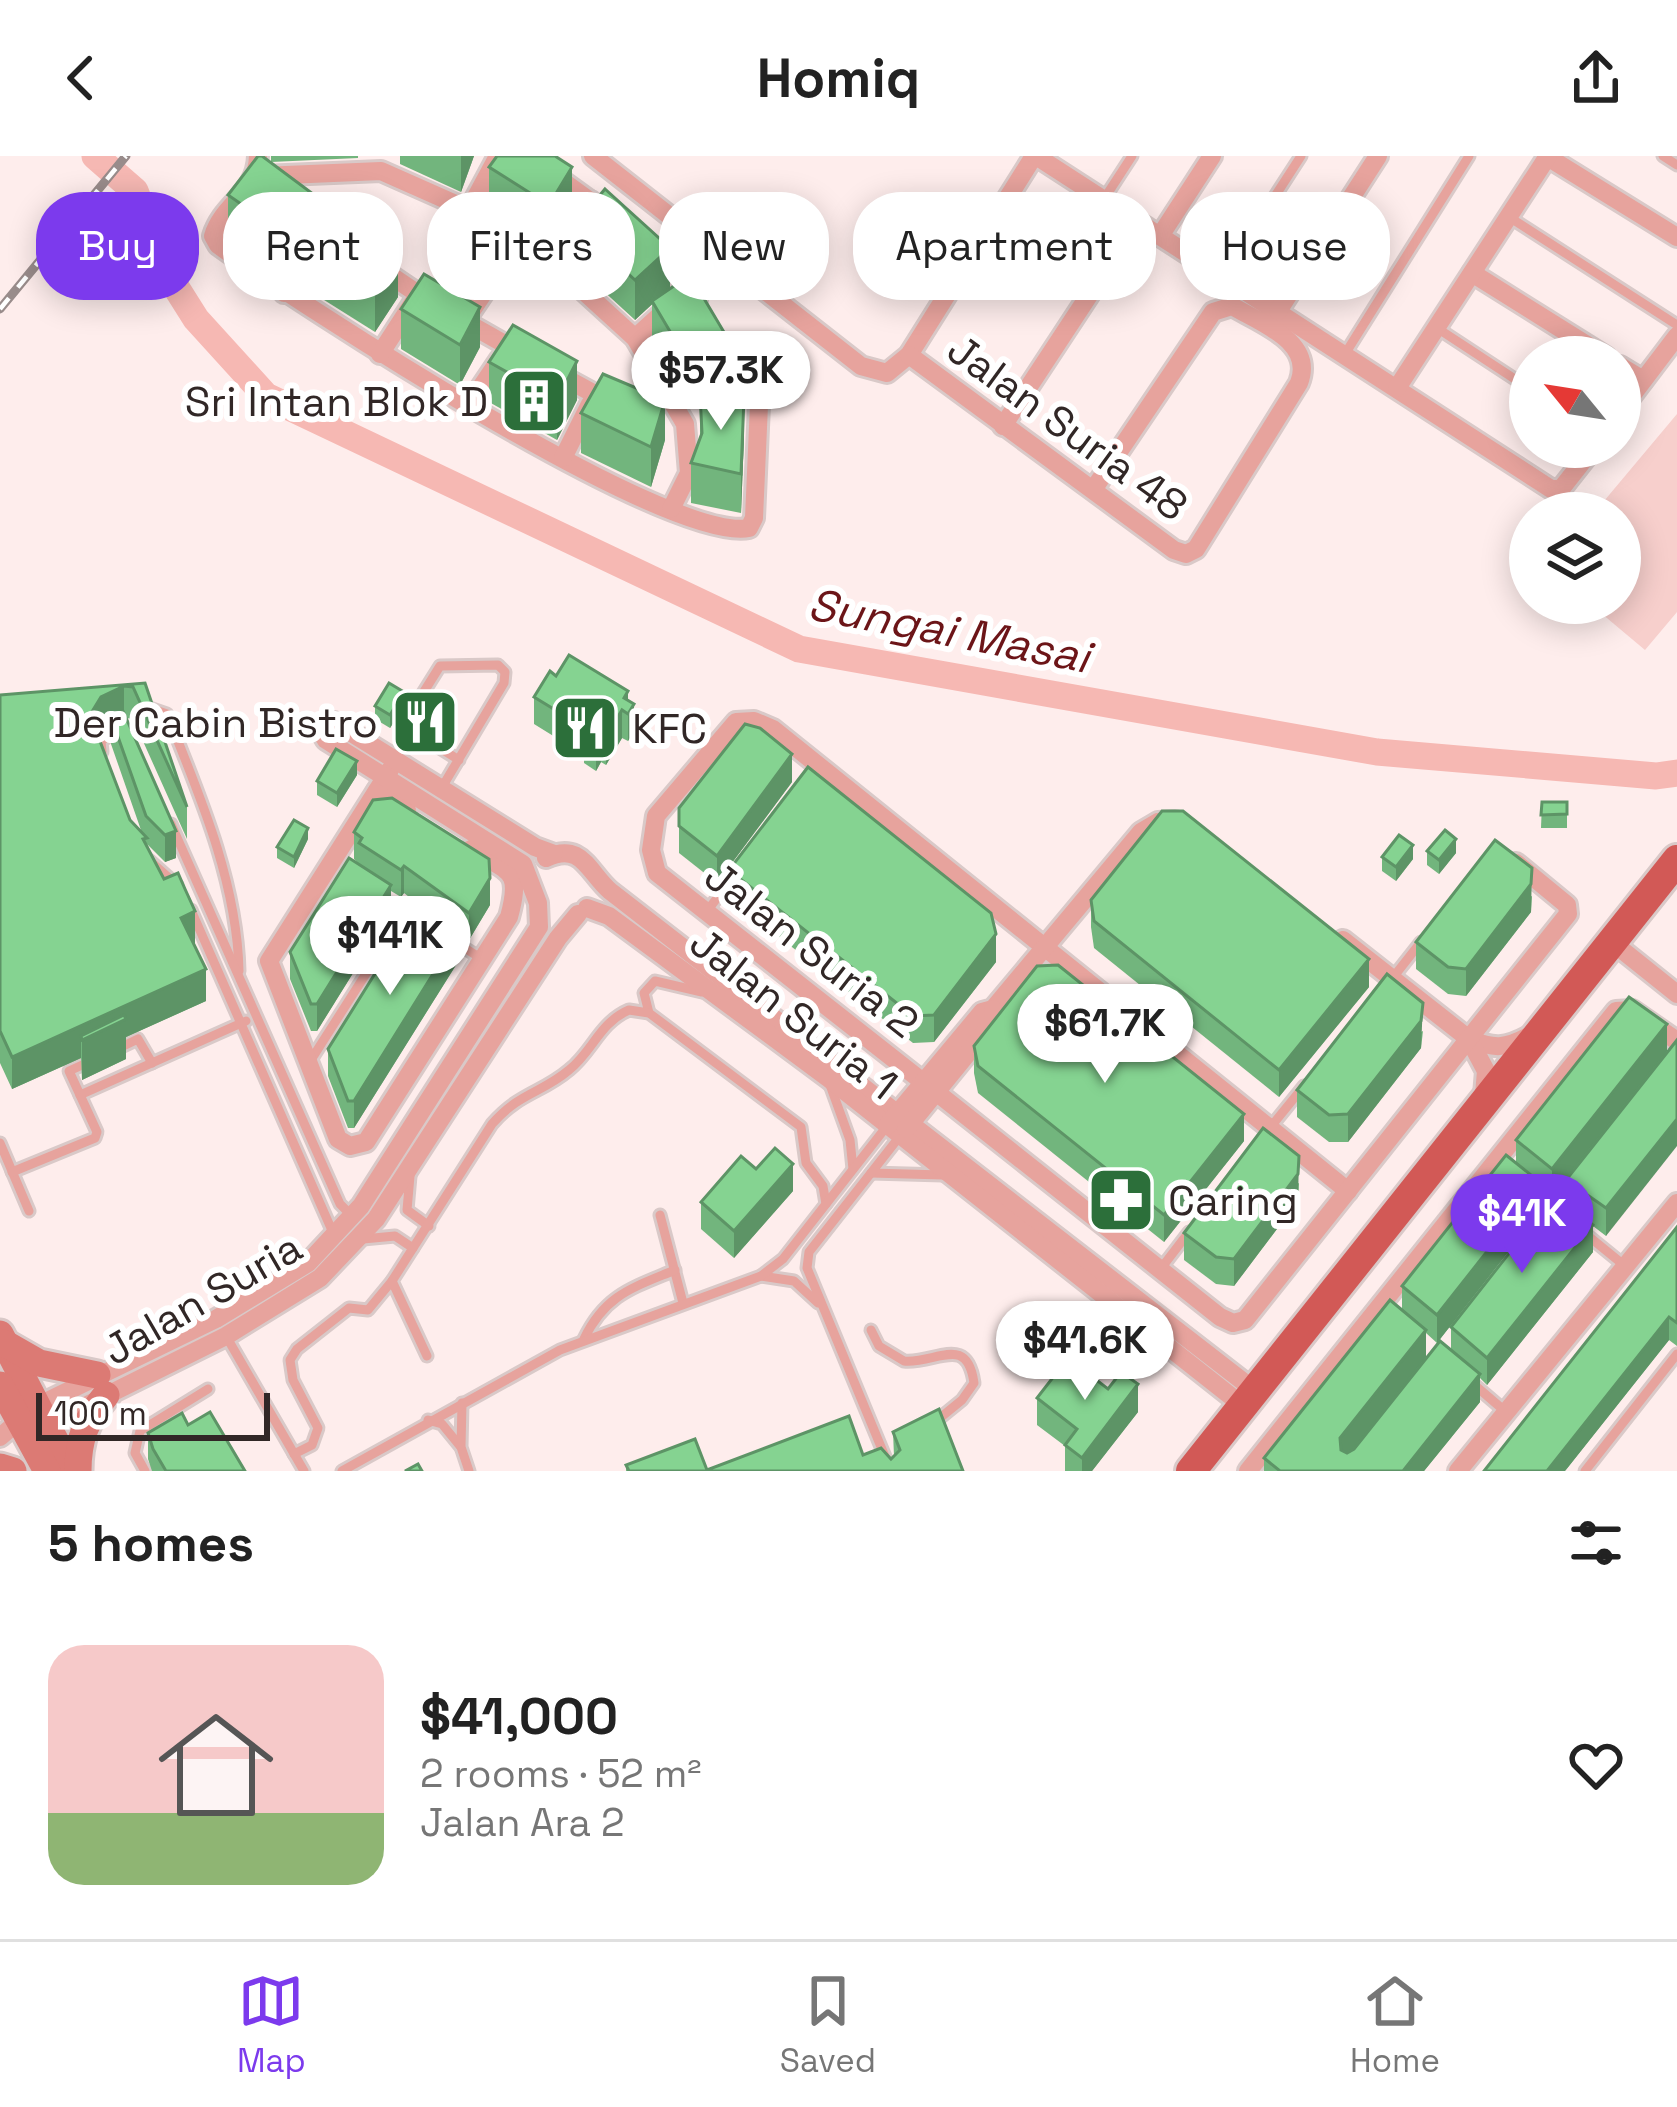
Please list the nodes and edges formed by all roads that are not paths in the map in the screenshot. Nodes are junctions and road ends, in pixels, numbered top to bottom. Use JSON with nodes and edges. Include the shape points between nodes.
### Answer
{"nodes":[{"id":1,"x":498,"y":156,"type":"edge"},
{"id":2,"x":528,"y":156,"type":"edge"},
{"id":3,"x":593,"y":156,"type":"edge"},
{"id":4,"x":1035,"y":156,"type":"edge"},
{"id":5,"x":1132,"y":156,"type":"edge"},
{"id":6,"x":1212,"y":156,"type":"edge"},
{"id":7,"x":1301,"y":156,"type":"edge"},
{"id":8,"x":1378,"y":156,"type":"edge"},
{"id":9,"x":1469,"y":156,"type":"edge"},
{"id":10,"x":1547,"y":156,"type":"edge"},
{"id":11,"x":1663,"y":156,"type":"edge"},
{"id":12,"x":382,"y":164,"type":"edge"},
{"id":13,"x":1677,"y":165,"type":"edge"},
{"id":14,"x":258,"y":166,"type":"edge"},
{"id":15,"x":276,"y":190,"type":"edge"},
{"id":16,"x":239,"y":192,"type":"edge"},
{"id":17,"x":435,"y":192,"type":"edge"},
{"id":18,"x":479,"y":192,"type":"edge"},
{"id":19,"x":578,"y":192,"type":"edge"},
{"id":20,"x":1091,"y":192,"type":"edge"},
{"id":21,"x":1109,"y":192,"type":"edge"},
{"id":22,"x":1278,"y":192,"type":"edge"},
{"id":23,"x":659,"y":208,"type":"edge"},
{"id":24,"x":223,"y":214,"type":"edge"},
{"id":25,"x":1509,"y":217,"type":"junction"},
{"id":26,"x":1156,"y":233,"type":"edge"},
{"id":27,"x":1160,"y":236,"type":"junction"},
{"id":28,"x":1677,"y":237,"type":"edge"},
{"id":29,"x":640,"y":242,"type":"edge"},
{"id":30,"x":223,"y":249,"type":"edge"},
{"id":31,"x":1180,"y":250,"type":"edge"},
{"id":32,"x":659,"y":259,"type":"edge"},
{"id":33,"x":1472,"y":273,"type":"junction"},
{"id":34,"x":403,"y":284,"type":"edge"},
{"id":35,"x":418,"y":295,"type":"junction"},
{"id":36,"x":295,"y":300,"type":"edge"},
{"id":37,"x":479,"y":300,"type":"edge"},
{"id":38,"x":593,"y":300,"type":"edge"},
{"id":39,"x":677,"y":300,"type":"edge"},
{"id":40,"x":696,"y":300,"type":"edge"},
{"id":41,"x":777,"y":300,"type":"edge"},
{"id":42,"x":1086,"y":300,"type":"edge"},
{"id":43,"x":1259,"y":300,"type":"edge"},
{"id":44,"x":1278,"y":311,"type":"junction"},
{"id":45,"x":464,"y":322,"type":"junction"},
{"id":46,"x":1677,"y":325,"type":"edge"},
{"id":47,"x":1437,"y":328,"type":"junction"},
{"id":48,"x":1294,"y":332,"type":"junction"},
{"id":49,"x":1572,"y":336,"type":"edge"},
{"id":50,"x":1677,"y":336,"type":"edge"},
{"id":51,"x":634,"y":338,"type":"junction"},
{"id":52,"x":509,"y":346,"type":"junction"},
{"id":53,"x":380,"y":354,"type":"junction"},
{"id":54,"x":1345,"y":354,"type":"junction"},
{"id":55,"x":909,"y":356,"type":"junction"},
{"id":56,"x":1509,"y":375,"type":"edge"},
{"id":57,"x":1643,"y":380,"type":"joint"},
{"id":58,"x":1641,"y":383,"type":"edge"},
{"id":59,"x":1397,"y":388,"type":"junction"},
{"id":60,"x":595,"y":395,"type":"junction"},
{"id":61,"x":469,"y":405,"type":"junction"},
{"id":62,"x":632,"y":412,"type":"edge"},
{"id":63,"x":1003,"y":426,"type":"junction"},
{"id":64,"x":562,"y":458,"type":"junction"},
{"id":65,"x":1509,"y":461,"type":"edge"},
{"id":66,"x":1519,"y":468,"type":"edge"},
{"id":67,"x":1578,"y":468,"type":"edge"},
{"id":68,"x":1093,"y":490,"type":"junction"},
{"id":69,"x":671,"y":509,"type":"junction"},
{"id":70,"x":128,"y":707,"type":"edge"},
{"id":71,"x":136,"y":747,"type":"edge"},
{"id":72,"x":459,"y":760,"type":"junction"},
{"id":73,"x":107,"y":766,"type":"edge"},
{"id":74,"x":818,"y":766,"type":"junction"},
{"id":75,"x":386,"y":777,"type":"junction"},
{"id":76,"x":805,"y":784,"type":"edge"},
{"id":77,"x":441,"y":789,"type":"junction"},
{"id":78,"x":164,"y":810,"type":"edge"},
{"id":79,"x":1196,"y":830,"type":"edge"},
{"id":80,"x":1497,"y":852,"type":"edge"},
{"id":81,"x":141,"y":853,"type":"edge"},
{"id":82,"x":554,"y":854,"type":"junction"},
{"id":83,"x":749,"y":857,"type":"edge"},
{"id":84,"x":1677,"y":860,"type":"edge"},
{"id":85,"x":331,"y":863,"type":"junction"},
{"id":86,"x":350,"y":875,"type":"edge"},
{"id":87,"x":596,"y":877,"type":"junction"},
{"id":88,"x":532,"y":882,"type":"junction"},
{"id":89,"x":387,"y":899,"type":"edge"},
{"id":90,"x":538,"y":903,"type":"junction"},
{"id":91,"x":406,"y":910,"type":"junction"},
{"id":92,"x":582,"y":911,"type":"junction"},
{"id":93,"x":707,"y":911,"type":"junction"},
{"id":94,"x":425,"y":922,"type":"edge"},
{"id":95,"x":1322,"y":924,"type":"edge"},
{"id":96,"x":1433,"y":927,"type":"edge"},
{"id":97,"x":444,"y":935,"type":"edge"},
{"id":98,"x":1612,"y":942,"type":"junction"},
{"id":99,"x":1045,"y":947,"type":"junction"},
{"id":100,"x":482,"y":959,"type":"junction"},
{"id":101,"x":239,"y":977,"type":"junction"},
{"id":102,"x":1393,"y":977,"type":"junction"},
{"id":103,"x":1379,"y":994,"type":"edge"},
{"id":104,"x":1677,"y":994,"type":"edge"},
{"id":105,"x":718,"y":998,"type":"junction"},
{"id":106,"x":649,"y":1013,"type":"junction"},
{"id":107,"x":256,"y":1017,"type":"junction"},
{"id":108,"x":480,"y":1019,"type":"junction"},
{"id":109,"x":241,"y":1024,"type":"junction"},
{"id":110,"x":1544,"y":1027,"type":"junction"},
{"id":111,"x":1469,"y":1039,"type":"junction"},
{"id":112,"x":1677,"y":1041,"type":"edge"},
{"id":113,"x":152,"y":1063,"type":"junction"},
{"id":114,"x":309,"y":1063,"type":"junction"},
{"id":115,"x":828,"y":1078,"type":"junction"},
{"id":116,"x":1311,"y":1078,"type":"edge"},
{"id":117,"x":930,"y":1087,"type":"junction"},
{"id":118,"x":80,"y":1095,"type":"junction"},
{"id":119,"x":1480,"y":1107,"type":"junction"},
{"id":120,"x":899,"y":1124,"type":"junction"},
{"id":121,"x":1270,"y":1127,"type":"junction"},
{"id":122,"x":0,"y":1143,"type":"edge"},
{"id":123,"x":1256,"y":1145,"type":"edge"},
{"id":124,"x":412,"y":1165,"type":"junction"},
{"id":125,"x":957,"y":1169,"type":"junction"},
{"id":126,"x":12,"y":1172,"type":"junction"},
{"id":127,"x":871,"y":1173,"type":"junction"},
{"id":128,"x":850,"y":1174,"type":"junction"},
{"id":129,"x":818,"y":1177,"type":"junction"},
{"id":130,"x":1348,"y":1191,"type":"junction"},
{"id":131,"x":1677,"y":1203,"type":"edge"},
{"id":132,"x":826,"y":1204,"type":"junction"},
{"id":133,"x":28,"y":1211,"type":"dead end"},
{"id":134,"x":661,"y":1215,"type":"dead end"},
{"id":135,"x":352,"y":1216,"type":"junction"},
{"id":136,"x":1201,"y":1217,"type":"edge"},
{"id":137,"x":1572,"y":1223,"type":"edge"},
{"id":138,"x":429,"y":1226,"type":"junction"},
{"id":139,"x":334,"y":1234,"type":"junction"},
{"id":140,"x":354,"y":1242,"type":"junction"},
{"id":141,"x":413,"y":1248,"type":"junction"},
{"id":142,"x":1625,"y":1266,"type":"junction"},
{"id":143,"x":675,"y":1270,"type":"junction"},
{"id":144,"x":1160,"y":1271,"type":"junction"},
{"id":145,"x":761,"y":1276,"type":"junction"},
{"id":146,"x":392,"y":1281,"type":"junction"},
{"id":147,"x":683,"y":1303,"type":"junction"},
{"id":148,"x":823,"y":1307,"type":"junction"},
{"id":149,"x":871,"y":1330,"type":"dead end"},
{"id":150,"x":226,"y":1336,"type":"junction"},
{"id":151,"x":2,"y":1339,"type":"edge"},
{"id":152,"x":584,"y":1339,"type":"junction"},
{"id":153,"x":1677,"y":1354,"type":"edge"},
{"id":154,"x":428,"y":1356,"type":"dead end"},
{"id":155,"x":1454,"y":1369,"type":"edge"},
{"id":156,"x":0,"y":1385,"type":"edge"},
{"id":157,"x":101,"y":1385,"type":"junction"},
{"id":158,"x":208,"y":1390,"type":"dead end"},
{"id":159,"x":1248,"y":1398,"type":"junction"},
{"id":160,"x":462,"y":1403,"type":"junction"},
{"id":161,"x":1506,"y":1412,"type":"junction"},
{"id":162,"x":428,"y":1420,"type":"junction"},
{"id":163,"x":22,"y":1426,"type":"edge"},
{"id":164,"x":920,"y":1431,"type":"edge"},
{"id":165,"x":901,"y":1440,"type":"edge"},
{"id":166,"x":461,"y":1447,"type":"junction"},
{"id":167,"x":882,"y":1448,"type":"junction"},
{"id":168,"x":294,"y":1454,"type":"junction"},
{"id":169,"x":0,"y":1467,"type":"edge"},
{"id":170,"x":13,"y":1471,"type":"edge"},
{"id":171,"x":47,"y":1471,"type":"edge"},
{"id":172,"x":75,"y":1471,"type":"edge"},
{"id":173,"x":145,"y":1471,"type":"edge"},
{"id":174,"x":304,"y":1471,"type":"edge"},
{"id":175,"x":342,"y":1471,"type":"edge"},
{"id":176,"x":470,"y":1471,"type":"edge"},
{"id":177,"x":891,"y":1471,"type":"edge"},
{"id":178,"x":1191,"y":1471,"type":"edge"},
{"id":179,"x":1248,"y":1471,"type":"edge"},
{"id":180,"x":1458,"y":1471,"type":"edge"},
{"id":181,"x":1585,"y":1471,"type":"edge"}],
"edges":[{"from":1,"to":18,"type":"street"},
{"from":2,"to":19,"type":"street"},
{"from":3,"to":23,"type":"street"},
{"from":4,"to":20,"type":"street"},
{"from":4,"to":55,"type":"street"},
{"from":5,"to":21,"type":"lane"},
{"from":6,"to":27,"type":"street"},
{"from":7,"to":22,"type":"lane"},
{"from":8,"to":44,"type":"street"},
{"from":9,"to":54,"type":"lane"},
{"from":10,"to":25,"type":"street"},
{"from":10,"to":28,"type":"street"},
{"from":11,"to":13,"type":"lane"},
{"from":12,"to":14,"type":"street"},
{"from":12,"to":17,"type":"street"},
{"from":14,"to":15,"type":"street"},
{"from":14,"to":16,"type":"street"},
{"from":24,"to":30,"type":"street","via":[[213,236]]},
{"from":25,"to":33,"type":"street"},
{"from":25,"to":46,"type":"lane"},
{"from":26,"to":27,"type":"street"},
{"from":27,"to":31,"type":"street"},
{"from":29,"to":32,"type":"street"},
{"from":33,"to":47,"type":"street"},
{"from":33,"to":49,"type":"street"},
{"from":34,"to":35,"type":"street"},
{"from":35,"to":45,"type":"street"},
{"from":35,"to":53,"type":"street"},
{"from":36,"to":53,"type":"street"},
{"from":37,"to":45,"type":"street"},
{"from":38,"to":51,"type":"street"},
{"from":39,"to":51,"type":"street"},
{"from":40,"to":69,"type":"street","via":[[750,407],[754,518],[737,530]]},
{"from":41,"to":55,"type":"street","via":[[872,372],[886,373]]},
{"from":42,"to":63,"type":"street"},
{"from":43,"to":44,"type":"street"},
{"from":44,"to":48,"type":"street"},
{"from":45,"to":52,"type":"street"},
{"from":47,"to":56,"type":"lane"},
{"from":47,"to":59,"type":"street"},
{"from":48,"to":54,"type":"street"},
{"from":48,"to":68,"type":"street","via":[[1232,306],[1208,317]]},
{"from":48,"to":68,"type":"street","name":"Jalan Suria 48","via":[[1299,383],[1196,549],[1174,550]]},
{"from":50,"to":57,"type":"street"},
{"from":51,"to":69,"type":"street","via":[[686,422],[689,473]]},
{"from":52,"to":60,"type":"street"},
{"from":52,"to":61,"type":"street"},
{"from":53,"to":61,"type":"street"},
{"from":54,"to":59,"type":"street"},
{"from":55,"to":63,"type":"street","name":"Jalan Suria 48"},
{"from":57,"to":58,"type":"street"},
{"from":59,"to":65,"type":"street"},
{"from":60,"to":62,"type":"street"},
{"from":60,"to":64,"type":"street"},
{"from":61,"to":64,"type":"street"},
{"from":63,"to":68,"type":"street","name":"Jalan Suria 48"},
{"from":64,"to":69,"type":"street"},
{"from":66,"to":67,"type":"street","via":[[1551,489],[1562,489]]},
{"from":70,"to":101,"type":"lane","via":[[167,714],[236,919]]},
{"from":71,"to":73,"type":"lane","via":[[127,726],[105,737],[99,745]]},
{"from":72,"to":72,"type":"lane","via":[[504,683],[498,665],[440,666],[403,725]]},
{"from":72,"to":77,"type":"lane"},
{"from":74,"to":76,"type":"lane"},
{"from":74,"to":93,"type":"street","name":"Jalan Suria 2","via":[[773,729],[736,722],[656,816],[650,850],[657,873]]},
{"from":74,"to":99,"type":"street"},
{"from":75,"to":77,"type":"street"},
{"from":75,"to":85,"type":"street"},
{"from":75,"to":88,"type":"street","via":[[523,864]]},
{"from":75,"to":100,"type":"street","via":[[511,874],[517,888],[509,917]]},
{"from":77,"to":82,"type":"street"},
{"from":78,"to":101,"type":"lane"},
{"from":79,"to":99,"type":"street","via":[[1173,821],[1144,828]]},
{"from":80,"to":111,"type":"street","via":[[1567,905],[1568,914]]},
{"from":81,"to":109,"type":"lane","via":[[184,895]]},
{"from":82,"to":87,"type":"street","via":[[577,854]]},
{"from":82,"to":88,"type":"street"},
{"from":83,"to":93,"type":"lane"},
{"from":84,"to":98,"type":"main road"},
{"from":85,"to":86,"type":"lane"},
{"from":85,"to":114,"type":"street","via":[[268,961]]},
{"from":87,"to":92,"type":"street","via":[[594,899]]},
{"from":87,"to":120,"type":"street","name":"Jalan Suria 1"},
{"from":88,"to":90,"type":"street"},
{"from":89,"to":91,"type":"lane"},
{"from":90,"to":92,"type":"street","via":[[556,916]]},
{"from":90,"to":108,"type":"street","name":"Jalan Suria","via":[[539,927]]},
{"from":91,"to":94,"type":"lane"},
{"from":91,"to":114,"type":"lane"},
{"from":92,"to":105,"type":"street","name":"Jalan Suria 1","via":[[609,916]]},
{"from":92,"to":124,"type":"street","name":"Jalan Suria"},
{"from":93,"to":117,"type":"street","name":"Jalan Suria 2"},
{"from":95,"to":102,"type":"street"},
{"from":96,"to":102,"type":"lane"},
{"from":97,"to":100,"type":"lane"},
{"from":98,"to":104,"type":"street"},
{"from":98,"to":110,"type":"main road"},
{"from":99,"to":117,"type":"street","via":[[994,1009],[982,1012]]},
{"from":99,"to":121,"type":"street"},
{"from":100,"to":108,"type":"street","via":[[495,976]]},
{"from":100,"to":114,"type":"street","via":[[366,1142],[338,1139]]},
{"from":101,"to":107,"type":"lane"},
{"from":102,"to":103,"type":"lane"},
{"from":102,"to":111,"type":"street"},
{"from":105,"to":106,"type":"lane","via":[[655,981],[644,993]]},
{"from":105,"to":115,"type":"street","name":"Jalan Suria 1"},
{"from":106,"to":129,"type":"lane","via":[[801,1127],[806,1163]]},
{"from":106,"to":138,"type":"lane","via":[[618,1015],[569,1070],[508,1106]]},
{"from":107,"to":109,"type":"lane"},
{"from":107,"to":135,"type":"lane"},
{"from":108,"to":135,"type":"street","name":"Jalan Suria"},
{"from":109,"to":113,"type":"lane"},
{"from":109,"to":139,"type":"lane"},
{"from":110,"to":111,"type":"street","via":[[1506,1047]]},
{"from":110,"to":119,"type":"main road"},
{"from":111,"to":119,"type":"street","via":[[1486,1071]]},
{"from":111,"to":130,"type":"street"},
{"from":112,"to":179,"type":"street","via":[[1632,1010],[1616,1011],[1502,1167]]},
{"from":113,"to":118,"type":"lane"},
{"from":113,"to":118,"type":"lane","via":[[138,1039],[70,1071]]},
{"from":115,"to":120,"type":"street","name":"Jalan Suria 1"},
{"from":115,"to":128,"type":"lane","via":[[850,1140]]},
{"from":116,"to":121,"type":"lane"},
{"from":117,"to":120,"type":"street"},
{"from":117,"to":144,"type":"street","name":"Jalan Suria 2"},
{"from":118,"to":126,"type":"lane","via":[[94,1138]]},
{"from":119,"to":159,"type":"main road"},
{"from":120,"to":125,"type":"street"},
{"from":120,"to":127,"type":"lane"},
{"from":120,"to":128,"type":"lane","name":"Jalan Suria 1"},
{"from":121,"to":123,"type":"lane"},
{"from":121,"to":130,"type":"street"},
{"from":122,"to":126,"type":"lane"},
{"from":124,"to":138,"type":"lane","via":[[407,1210]]},
{"from":124,"to":140,"type":"street","name":"Jalan Suria"},
{"from":125,"to":127,"type":"lane"},
{"from":125,"to":159,"type":"street"},
{"from":126,"to":133,"type":"lane"},
{"from":127,"to":148,"type":"lane","via":[[809,1252]]},
{"from":128,"to":129,"type":"lane"},
{"from":128,"to":132,"type":"lane","name":"Jalan Suria 1"},
{"from":129,"to":132,"type":"lane"},
{"from":130,"to":144,"type":"street","name":"Jalan Suria 2","via":[[1245,1320],[1220,1317]]},
{"from":131,"to":142,"type":"street"},
{"from":132,"to":145,"type":"lane","name":"Jalan Suria 1"},
{"from":134,"to":143,"type":"lane"},
{"from":135,"to":139,"type":"street","name":"Jalan Suria"},
{"from":136,"to":144,"type":"lane"},
{"from":137,"to":142,"type":"lane"},
{"from":138,"to":141,"type":"lane"},
{"from":139,"to":157,"type":"street","name":"Jalan Suria","via":[[308,1263]]},
{"from":140,"to":141,"type":"lane","via":[[386,1234]]},
{"from":140,"to":150,"type":"street","name":"Jalan Suria","via":[[320,1278]]},
{"from":141,"to":146,"type":"lane"},
{"from":142,"to":161,"type":"street"},
{"from":143,"to":147,"type":"lane"},
{"from":143,"to":152,"type":"lane","via":[[624,1291],[598,1311]]},
{"from":145,"to":147,"type":"lane","name":"Jalan Suria 1"},
{"from":145,"to":148,"type":"lane","via":[[794,1281]]},
{"from":146,"to":154,"type":"lane"},
{"from":146,"to":168,"type":"lane","via":[[368,1310],[349,1308],[290,1360],[318,1429],[312,1445]]},
{"from":147,"to":152,"type":"lane","name":"Jalan Suria 1"},
{"from":148,"to":167,"type":"lane"},
{"from":149,"to":164,"type":"lane","via":[[879,1346],[904,1361],[960,1354],[974,1376],[962,1400]]},
{"from":150,"to":157,"type":"street","name":"Jalan Suria"},
{"from":150,"to":168,"type":"lane"},
{"from":151,"to":157,"type":"main road","via":[[23,1356]]},
{"from":151,"to":163,"type":"main road"},
{"from":152,"to":160,"type":"lane","name":"Jalan Suria 1"},
{"from":153,"to":181,"type":"lane"},
{"from":155,"to":161,"type":"lane"},
{"from":156,"to":163,"type":"main road"},
{"from":157,"to":163,"type":"street","name":"Jalan Suria"},
{"from":157,"to":172,"type":"main road"},
{"from":158,"to":173,"type":"lane","via":[[140,1431],[135,1453]]},
{"from":159,"to":178,"type":"main road"},
{"from":160,"to":162,"type":"lane","name":"Jalan Suria 1"},
{"from":160,"to":166,"type":"lane"},
{"from":161,"to":180,"type":"street"},
{"from":162,"to":166,"type":"lane"},
{"from":162,"to":175,"type":"lane","name":"Jalan Suria 1"},
{"from":163,"to":171,"type":"main road"},
{"from":163,"to":172,"type":"main road"},
{"from":165,"to":167,"type":"lane"},
{"from":166,"to":176,"type":"lane"},
{"from":167,"to":177,"type":"lane"},
{"from":168,"to":174,"type":"lane"},
{"from":169,"to":170,"type":"main road"}]}
